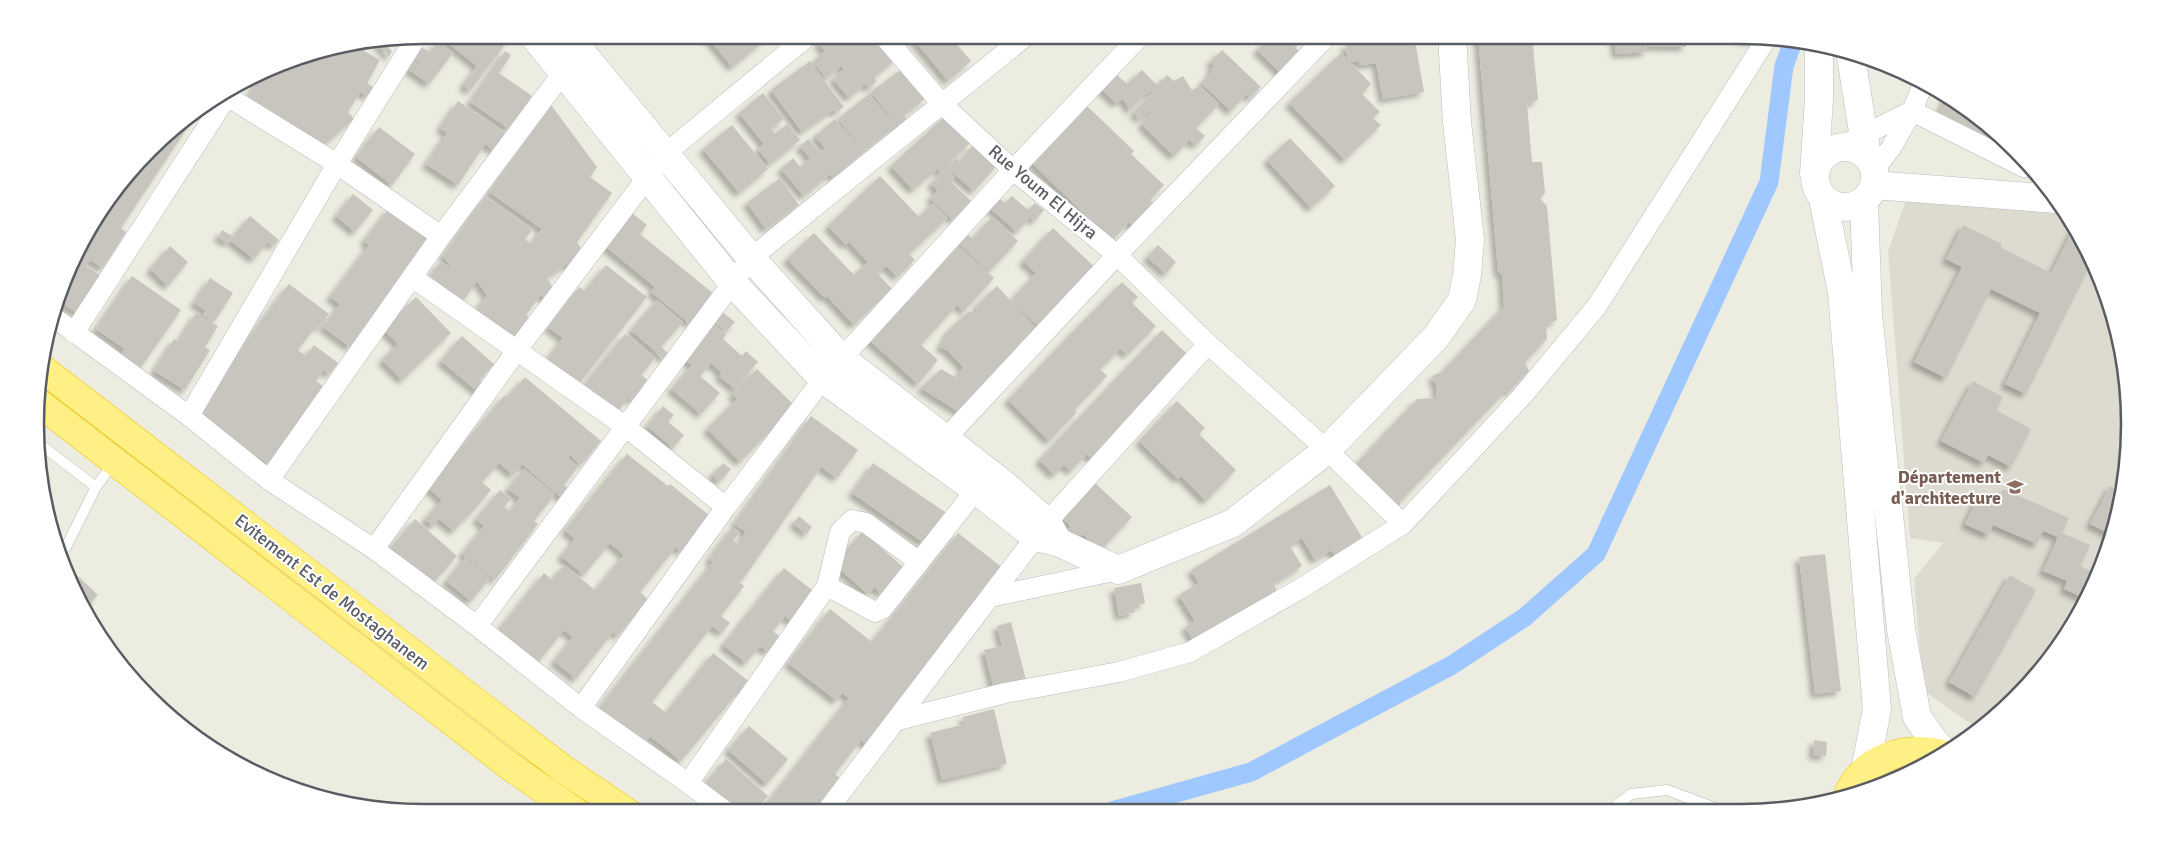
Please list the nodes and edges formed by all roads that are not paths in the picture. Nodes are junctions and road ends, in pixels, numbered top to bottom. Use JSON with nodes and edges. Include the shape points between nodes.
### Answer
{"nodes":[{"id":1,"x":412,"y":44,"type":"edge"},
{"id":2,"x":553,"y":44,"type":"edge"},
{"id":3,"x":798,"y":44,"type":"edge"},
{"id":4,"x":891,"y":44,"type":"edge"},
{"id":5,"x":1016,"y":44,"type":"edge"},
{"id":6,"x":1133,"y":44,"type":"edge"},
{"id":7,"x":1319,"y":44,"type":"edge"},
{"id":8,"x":1453,"y":44,"type":"edge"},
{"id":9,"x":1763,"y":45,"type":"edge"},
{"id":10,"x":570,"y":52,"type":"edge"},
{"id":11,"x":1819,"y":52,"type":"edge"},
{"id":12,"x":1851,"y":61,"type":"edge"},
{"id":13,"x":1921,"y":89,"type":"edge"},
{"id":14,"x":234,"y":95,"type":"edge"},
{"id":15,"x":220,"y":104,"type":"edge"},
{"id":16,"x":942,"y":104,"type":"junction"},
{"id":17,"x":1912,"y":111,"type":"junction"},
{"id":18,"x":665,"y":154,"type":"junction"},
{"id":19,"x":2013,"y":158,"type":"edge"},
{"id":20,"x":337,"y":164,"type":"junction"},
{"id":21,"x":1868,"y":169,"type":"junction"},
{"id":22,"x":2023,"y":169,"type":"edge"},
{"id":23,"x":1013,"y":170,"type":"junction"},
{"id":24,"x":647,"y":176,"type":"junction"},
{"id":25,"x":1819,"y":186,"type":"junction"},
{"id":26,"x":2008,"y":196,"type":"junction"},
{"id":27,"x":2047,"y":198,"type":"edge"},
{"id":28,"x":441,"y":236,"type":"junction"},
{"id":29,"x":1117,"y":255,"type":"junction"},
{"id":30,"x":751,"y":258,"type":"junction"},
{"id":31,"x":412,"y":277,"type":"junction"},
{"id":32,"x":732,"y":282,"type":"junction"},
{"id":33,"x":58,"y":321,"type":"edge"},
{"id":34,"x":74,"y":333,"type":"junction"},
{"id":35,"x":1208,"y":344,"type":"junction"},
{"id":36,"x":517,"y":350,"type":"junction"},
{"id":37,"x":841,"y":358,"type":"junction"},
{"id":38,"x":47,"y":373,"type":"edge"},
{"id":39,"x":823,"y":379,"type":"junction"},
{"id":40,"x":45,"y":408,"type":"edge"},
{"id":41,"x":189,"y":416,"type":"junction"},
{"id":42,"x":626,"y":427,"type":"junction"},
{"id":43,"x":937,"y":447,"type":"junction"},
{"id":44,"x":45,"y":448,"type":"edge"},
{"id":45,"x":1327,"y":450,"type":"junction"},
{"id":46,"x":114,"y":461,"type":"junction"},
{"id":47,"x":269,"y":480,"type":"junction"},
{"id":48,"x":96,"y":487,"type":"junction"},
{"id":49,"x":976,"y":490,"type":"junction"},
{"id":50,"x":726,"y":507,"type":"junction"},
{"id":51,"x":1403,"y":524,"type":"junction"},
{"id":52,"x":1047,"y":534,"type":"junction"},
{"id":53,"x":66,"y":547,"type":"dead end"},
{"id":54,"x":374,"y":549,"type":"junction"},
{"id":55,"x":919,"y":562,"type":"junction"},
{"id":56,"x":1118,"y":570,"type":"junction"},
{"id":57,"x":827,"y":586,"type":"junction"},
{"id":58,"x":990,"y":597,"type":"junction"},
{"id":59,"x":477,"y":626,"type":"junction"},
{"id":60,"x":581,"y":708,"type":"junction"},
{"id":61,"x":898,"y":720,"type":"junction"},
{"id":62,"x":1939,"y":748,"type":"edge"},
{"id":63,"x":1934,"y":751,"type":"edge"},
{"id":64,"x":1865,"y":771,"type":"junction"},
{"id":65,"x":688,"y":783,"type":"junction"},
{"id":66,"x":1853,"y":787,"type":"edge"},
{"id":67,"x":560,"y":804,"type":"edge"},
{"id":68,"x":615,"y":804,"type":"edge"},
{"id":69,"x":716,"y":804,"type":"edge"},
{"id":70,"x":832,"y":804,"type":"edge"},
{"id":71,"x":1618,"y":804,"type":"edge"},
{"id":72,"x":1704,"y":804,"type":"edge"}],
"edges":[{"from":1,"to":20,"type":"street"},
{"from":2,"to":10,"type":"street"},
{"from":3,"to":18,"type":"street"},
{"from":4,"to":16,"type":"street","name":"Rue Youm El Hijra"},
{"from":5,"to":16,"type":"street"},
{"from":6,"to":23,"type":"street"},
{"from":7,"to":29,"type":"street"},
{"from":8,"to":45,"type":"street","via":[[1470,240],[1462,300],[1436,337]]},
{"from":9,"to":51,"type":"street","via":[[1597,306],[1524,394]]},
{"from":10,"to":18,"type":"street"},
{"from":10,"to":24,"type":"street"},
{"from":10,"to":28,"type":"street"},
{"from":11,"to":25,"type":"street"},
{"from":12,"to":21,"type":"street"},
{"from":13,"to":17,"type":"street"},
{"from":14,"to":20,"type":"street"},
{"from":15,"to":34,"type":"street"},
{"from":16,"to":23,"type":"street","name":"Rue Youm El Hijra"},
{"from":16,"to":30,"type":"street"},
{"from":17,"to":19,"type":"street"},
{"from":17,"to":21,"type":"street"},
{"from":17,"to":21,"type":"street","via":[[1891,148]]},
{"from":18,"to":24,"type":"street"},
{"from":18,"to":30,"type":"street"},
{"from":20,"to":28,"type":"street"},
{"from":20,"to":41,"type":"street"},
{"from":21,"to":25,"type":"street","via":[[1847,207],[1830,204]]},
{"from":21,"to":25,"type":"street","via":[[1858,150],[1838,147],[1822,156]]},
{"from":21,"to":26,"type":"street"},
{"from":21,"to":62,"type":"street","via":[[1868,314],[1901,629],[1917,717]]},
{"from":22,"to":26,"type":"street"},
{"from":23,"to":29,"type":"street","name":"Rue Youm El Hijra"},
{"from":23,"to":37,"type":"street"},
{"from":24,"to":32,"type":"street"},
{"from":24,"to":36,"type":"street"},
{"from":25,"to":64,"type":"street","via":[[1842,292],[1877,709]]},
{"from":26,"to":27,"type":"street"},
{"from":28,"to":31,"type":"street"},
{"from":29,"to":35,"type":"street","name":"Rue Youm El Hijra"},
{"from":29,"to":43,"type":"street"},
{"from":30,"to":32,"type":"street"},
{"from":30,"to":37,"type":"street"},
{"from":31,"to":36,"type":"street"},
{"from":31,"to":47,"type":"street"},
{"from":32,"to":39,"type":"street"},
{"from":32,"to":42,"type":"street"},
{"from":33,"to":34,"type":"street"},
{"from":34,"to":41,"type":"street"},
{"from":35,"to":45,"type":"street","name":"Rue Youm El Hijra"},
{"from":35,"to":52,"type":"street"},
{"from":36,"to":42,"type":"street"},
{"from":36,"to":54,"type":"street"},
{"from":37,"to":39,"type":"street"},
{"from":37,"to":43,"type":"street"},
{"from":38,"to":68,"type":"highway","name":"Evitement Est de Mostaghanem","via":[[555,763]]},
{"from":39,"to":43,"type":"street"},
{"from":39,"to":50,"type":"street"},
{"from":40,"to":46,"type":"highway","name":"Evitement Est de Mostaghanem"},
{"from":41,"to":47,"type":"street"},
{"from":42,"to":50,"type":"street"},
{"from":42,"to":59,"type":"street"},
{"from":43,"to":49,"type":"street"},
{"from":43,"to":52,"type":"street"},
{"from":44,"to":48,"type":"lane"},
{"from":45,"to":51,"type":"street","name":"Rue Youm El Hijra"},
{"from":45,"to":56,"type":"street","via":[[1233,523]]},
{"from":46,"to":48,"type":"lane"},
{"from":46,"to":67,"type":"highway","name":"Evitement Est de Mostaghanem"},
{"from":47,"to":54,"type":"street"},
{"from":48,"to":53,"type":"lane"},
{"from":49,"to":52,"type":"street"},
{"from":49,"to":55,"type":"street"},
{"from":50,"to":60,"type":"street"},
{"from":51,"to":61,"type":"street","via":[[1306,586],[1190,652],[1119,672],[1005,694]]},
{"from":52,"to":56,"type":"street"},
{"from":52,"to":58,"type":"street"},
{"from":54,"to":59,"type":"street"},
{"from":55,"to":57,"type":"street","via":[[882,608],[875,612]]},
{"from":55,"to":57,"type":"street","via":[[866,523],[852,520],[840,532]]},
{"from":56,"to":58,"type":"street"},
{"from":57,"to":65,"type":"street"},
{"from":58,"to":61,"type":"street"},
{"from":59,"to":60,"type":"street"},
{"from":60,"to":65,"type":"street"},
{"from":61,"to":70,"type":"street"},
{"from":63,"to":64,"type":"highway","via":[[1904,751],[1883,758]]},
{"from":64,"to":66,"type":"highway"},
{"from":65,"to":69,"type":"street"},
{"from":71,"to":72,"type":"lane","via":[[1632,794],[1666,790]]}]}
